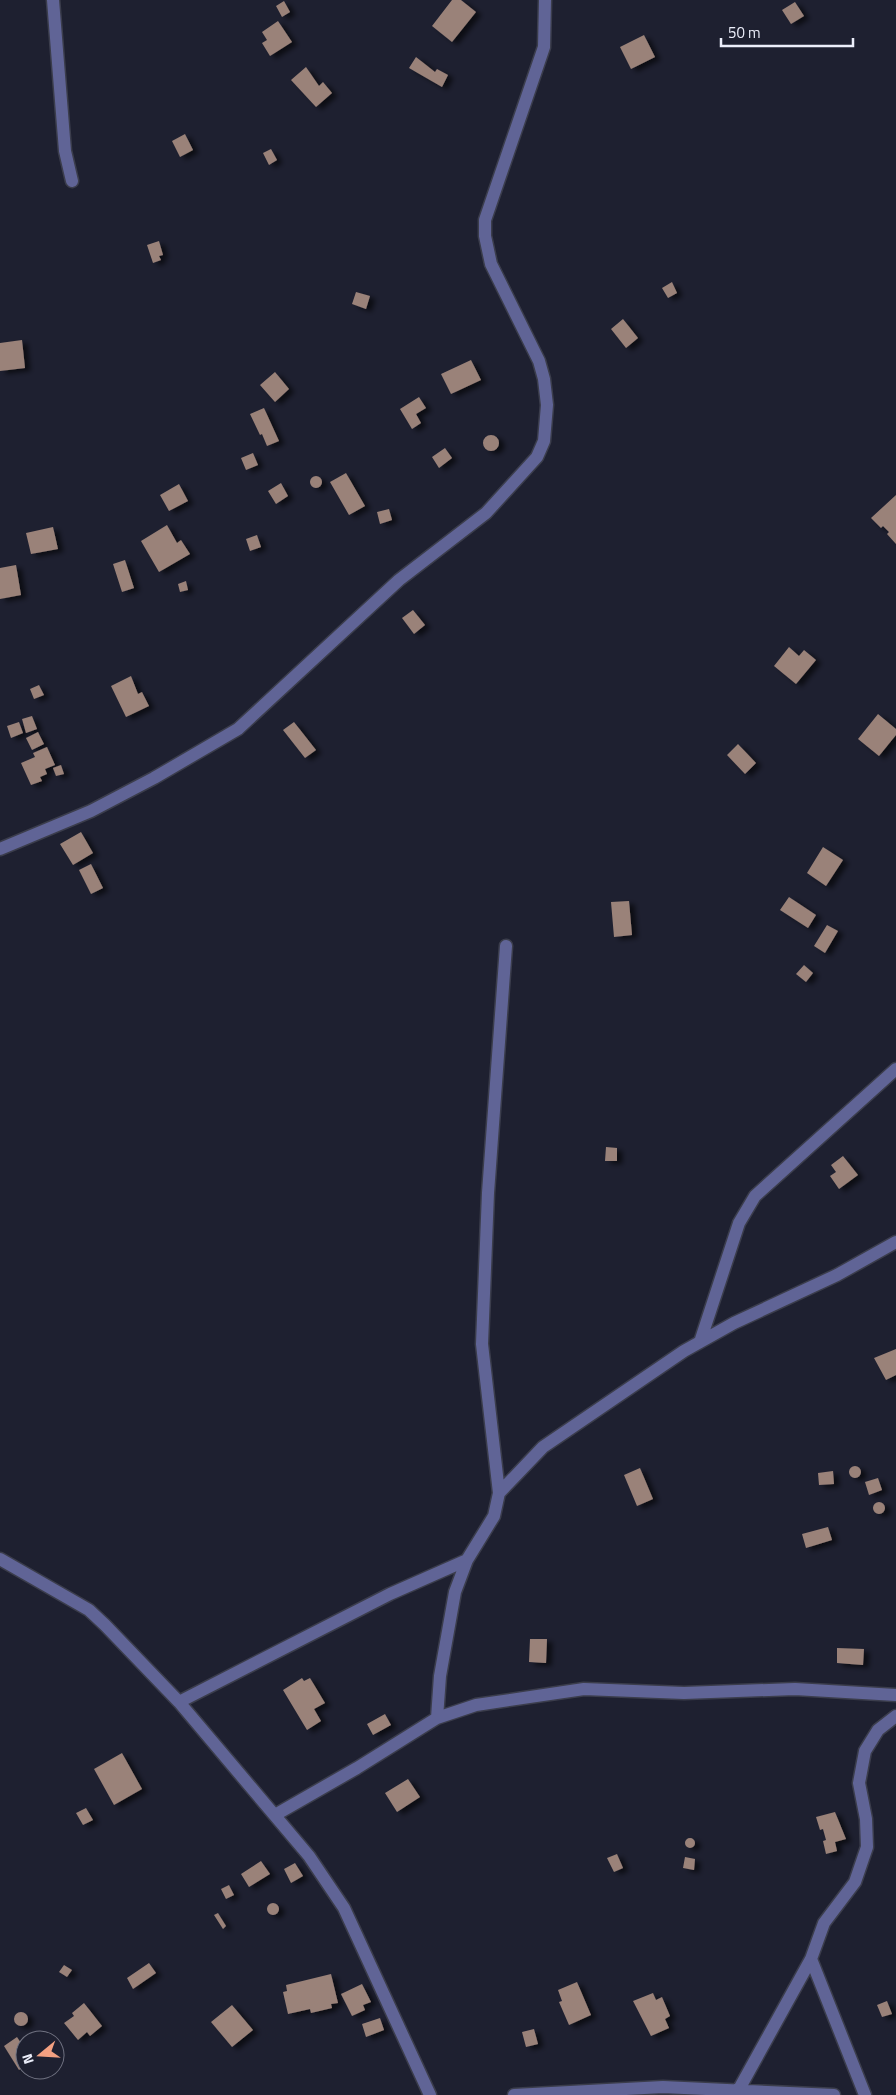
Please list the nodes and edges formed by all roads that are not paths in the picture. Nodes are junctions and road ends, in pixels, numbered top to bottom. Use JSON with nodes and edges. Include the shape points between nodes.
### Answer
{"nodes":[{"id":1,"x":53,"y":0,"type":"edge"},
{"id":2,"x":545,"y":0,"type":"edge"},
{"id":3,"x":72,"y":181,"type":"dead end"},
{"id":4,"x":0,"y":849,"type":"edge"},
{"id":5,"x":506,"y":946,"type":"dead end"},
{"id":6,"x":896,"y":1069,"type":"edge"},
{"id":7,"x":896,"y":1242,"type":"edge"},
{"id":8,"x":700,"y":1342,"type":"junction"},
{"id":9,"x":499,"y":1493,"type":"junction"},
{"id":10,"x":0,"y":1559,"type":"edge"},
{"id":11,"x":467,"y":1560,"type":"junction"},
{"id":12,"x":896,"y":1695,"type":"edge"},
{"id":13,"x":179,"y":1702,"type":"junction"},
{"id":14,"x":896,"y":1716,"type":"edge"},
{"id":15,"x":437,"y":1718,"type":"junction"},
{"id":16,"x":275,"y":1815,"type":"junction"},
{"id":17,"x":811,"y":1960,"type":"junction"},
{"id":18,"x":738,"y":2091,"type":"junction"},
{"id":19,"x":430,"y":2095,"type":"edge"},
{"id":20,"x":514,"y":2095,"type":"edge"},
{"id":21,"x":834,"y":2095,"type":"edge"},
{"id":22,"x":865,"y":2095,"type":"edge"}],
"edges":[{"from":1,"to":3,"type":"street","via":[[65,151]]},
{"from":2,"to":4,"type":"street","via":[[544,47],[485,220],[491,264],[539,361],[544,379],[547,405],[544,441],[537,457],[486,513],[399,580],[238,729],[91,811]]},
{"from":5,"to":9,"type":"street","via":[[488,1193],[482,1344]]},
{"from":6,"to":8,"type":"street","via":[[755,1196],[739,1223]]},
{"from":7,"to":8,"type":"street","via":[[837,1275]]},
{"from":8,"to":9,"type":"street","via":[[544,1447]]},
{"from":9,"to":11,"type":"street","via":[[494,1516]]},
{"from":10,"to":13,"type":"street","via":[[89,1610]]},
{"from":11,"to":13,"type":"street","via":[[390,1594]]},
{"from":11,"to":15,"type":"street","via":[[455,1592],[440,1676]]},
{"from":12,"to":15,"type":"street","via":[[795,1689],[684,1693],[584,1689],[476,1705]]},
{"from":13,"to":16,"type":"street"},
{"from":14,"to":17,"type":"street","via":[[878,1730],[865,1751],[859,1782],[867,1848],[855,1882],[824,1923]]},
{"from":15,"to":16,"type":"street"},
{"from":16,"to":19,"type":"street","via":[[326,1879],[344,1908]]},
{"from":17,"to":18,"type":"street"},
{"from":17,"to":22,"type":"street"},
{"from":18,"to":20,"type":"street","via":[[663,2087]]},
{"from":18,"to":21,"type":"street"}]}
